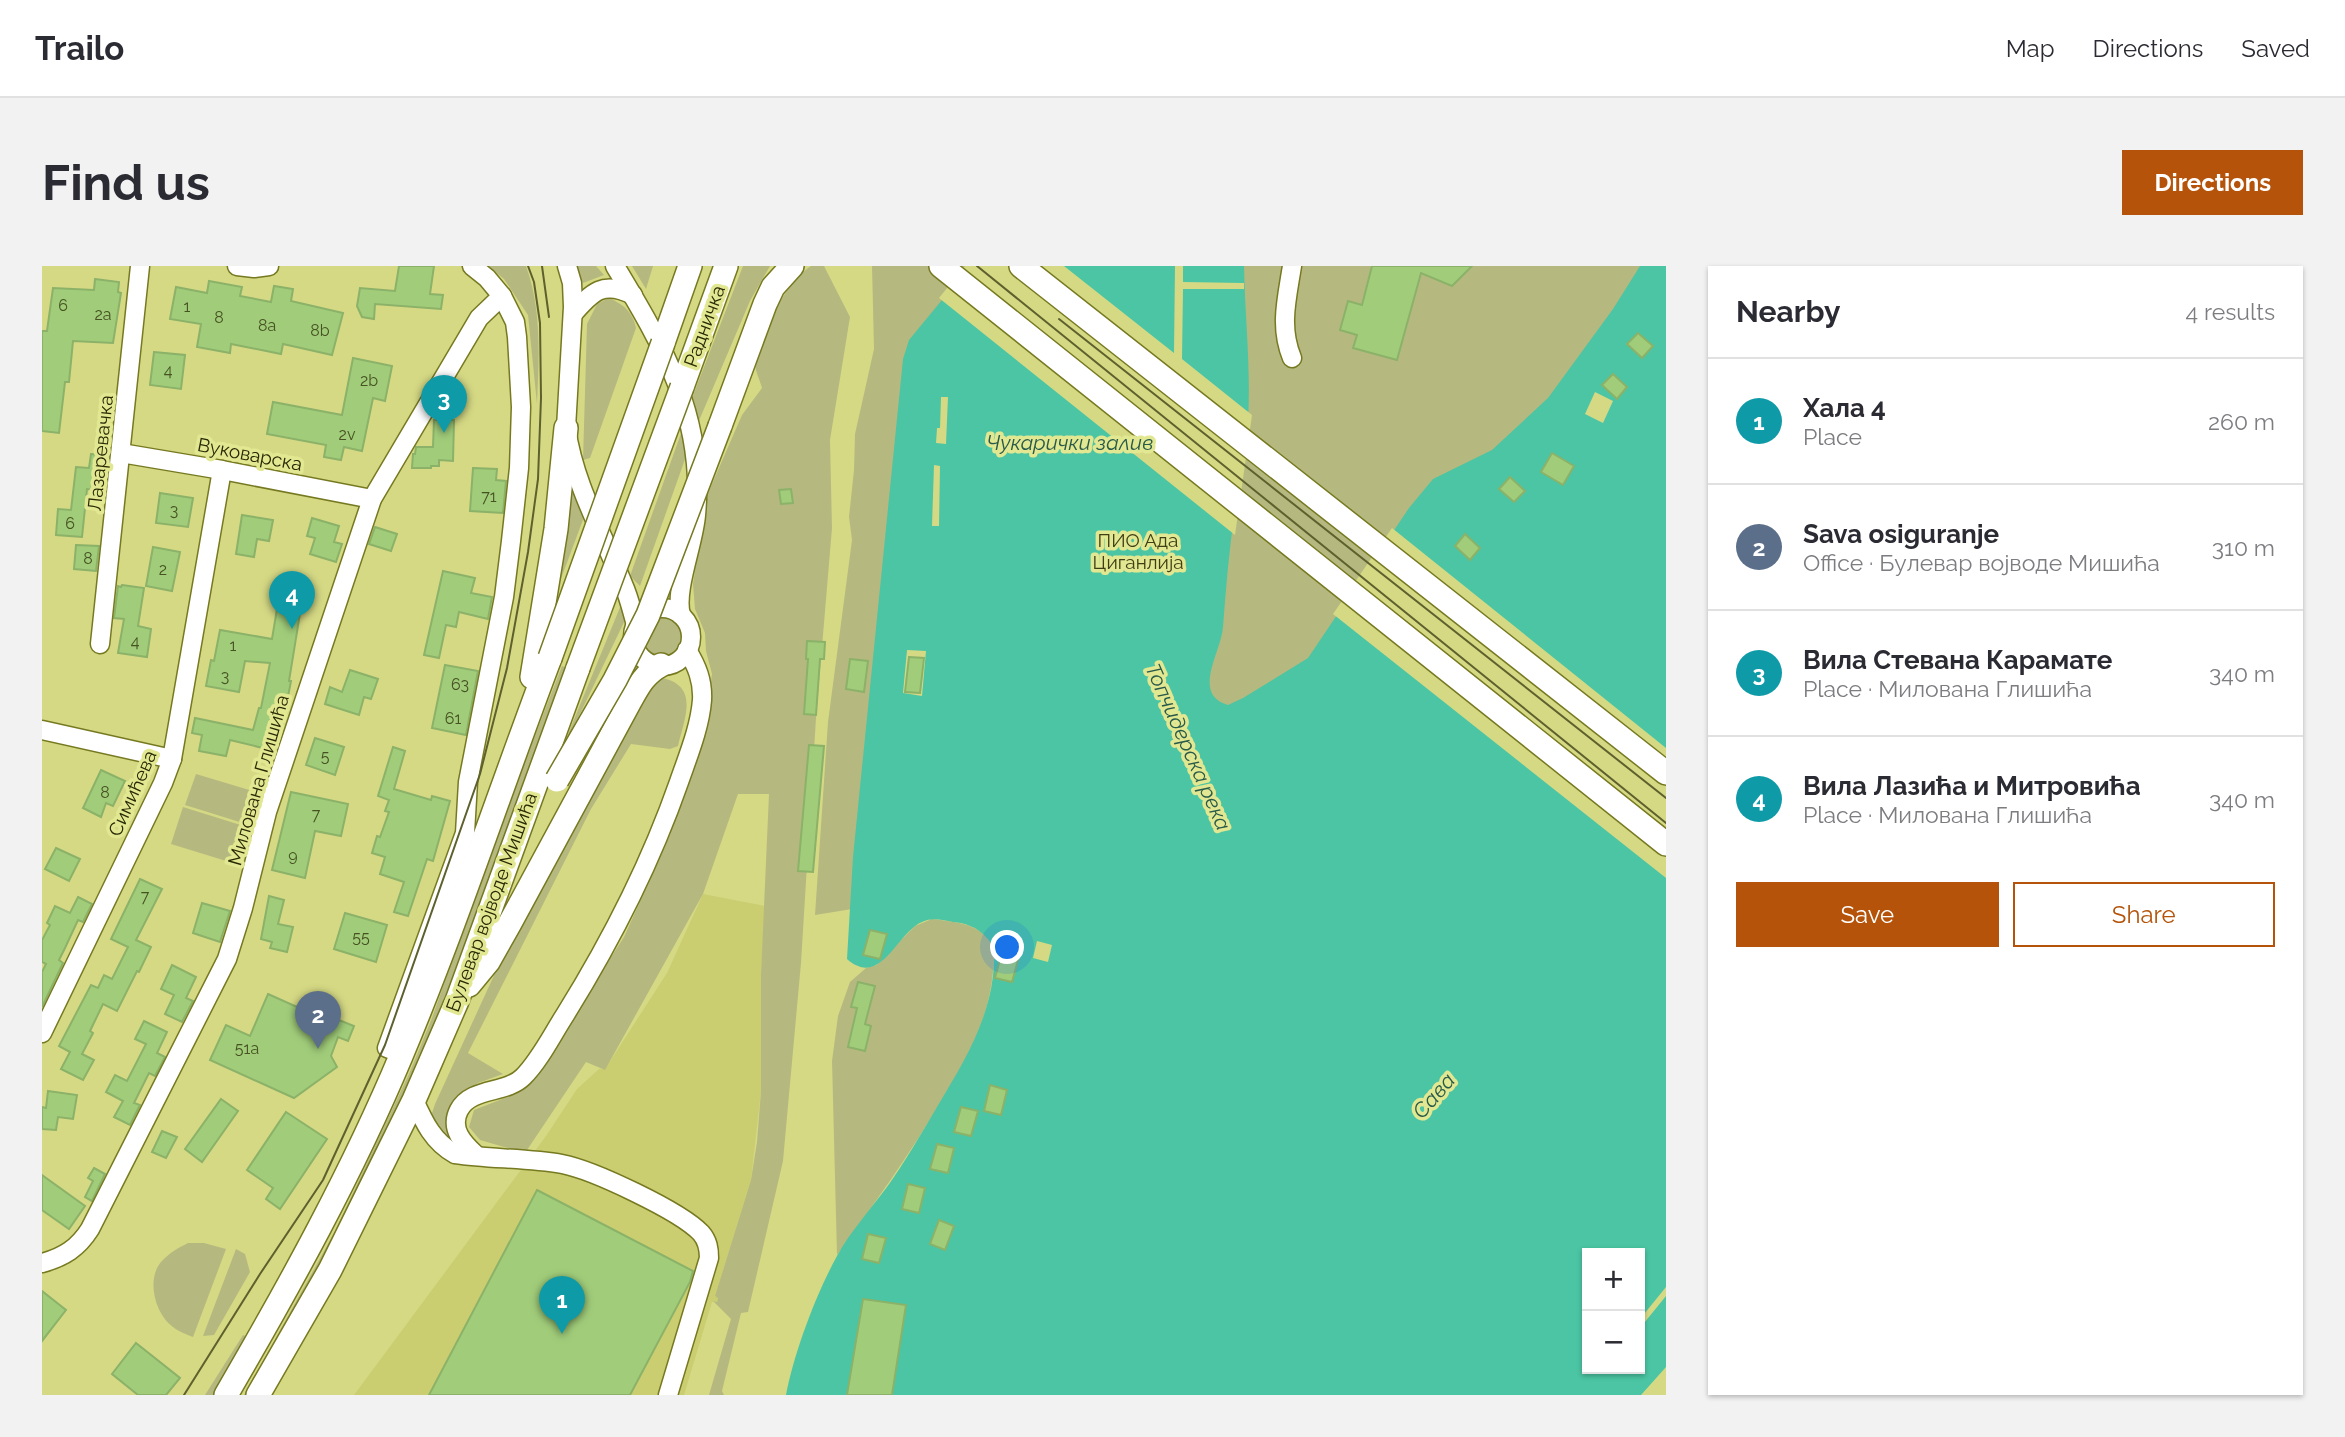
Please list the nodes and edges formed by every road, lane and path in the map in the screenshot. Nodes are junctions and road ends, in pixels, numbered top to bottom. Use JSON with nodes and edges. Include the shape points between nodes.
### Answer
{"nodes":[{"id":1,"x":141,"y":266,"type":"edge"},
{"id":2,"x":237,"y":266,"type":"edge"},
{"id":3,"x":269,"y":266,"type":"edge"},
{"id":4,"x":472,"y":266,"type":"edge"},
{"id":5,"x":567,"y":266,"type":"edge"},
{"id":6,"x":615,"y":266,"type":"edge"},
{"id":7,"x":690,"y":266,"type":"edge"},
{"id":8,"x":726,"y":266,"type":"edge"},
{"id":9,"x":792,"y":266,"type":"edge"},
{"id":10,"x":941,"y":266,"type":"edge"},
{"id":11,"x":1021,"y":266,"type":"edge"},
{"id":12,"x":1292,"y":266,"type":"edge"},
{"id":13,"x":502,"y":296,"type":"junction"},
{"id":14,"x":636,"y":301,"type":"junction"},
{"id":15,"x":573,"y":307,"type":"junction"},
{"id":16,"x":660,"y":341,"type":"junction"},
{"id":17,"x":1292,"y":358,"type":"dead end"},
{"id":18,"x":682,"y":387,"type":"joint"},
{"id":19,"x":565,"y":428,"type":"junction"},
{"id":20,"x":121,"y":453,"type":"junction"},
{"id":21,"x":222,"y":470,"type":"junction"},
{"id":22,"x":372,"y":499,"type":"junction"},
{"id":23,"x":624,"y":585,"type":"junction"},
{"id":24,"x":658,"y":608,"type":"junction"},
{"id":25,"x":681,"y":615,"type":"junction"},
{"id":26,"x":636,"y":625,"type":"junction"},
{"id":27,"x":100,"y":644,"type":"dead end"},
{"id":28,"x":687,"y":650,"type":"junction"},
{"id":29,"x":667,"y":664,"type":"junction"},
{"id":30,"x":702,"y":691,"type":"junction"},
{"id":31,"x":42,"y":730,"type":"edge"},
{"id":32,"x":172,"y":759,"type":"junction"},
{"id":33,"x":512,"y":761,"type":"junction"},
{"id":34,"x":1666,"y":773,"type":"edge"},
{"id":35,"x":516,"y":836,"type":"junction"},
{"id":36,"x":1666,"y":844,"type":"edge"},
{"id":37,"x":457,"y":1000,"type":"junction"},
{"id":38,"x":42,"y":1033,"type":"edge"},
{"id":39,"x":402,"y":1054,"type":"junction"},
{"id":40,"x":414,"y":1100,"type":"junction"},
{"id":41,"x":476,"y":1155,"type":"junction"},
{"id":42,"x":42,"y":1263,"type":"edge"},
{"id":43,"x":226,"y":1395,"type":"edge"},
{"id":44,"x":258,"y":1395,"type":"edge"},
{"id":45,"x":668,"y":1395,"type":"edge"}],
"edges":[{"from":1,"to":20,"type":"street","name":"Лазаревачка"},
{"from":2,"to":3,"type":"street"},
{"from":4,"to":13,"type":"street"},
{"from":5,"to":15,"type":"street"},
{"from":6,"to":14,"type":"street"},
{"from":7,"to":16,"type":"main road","name":"Радничка"},
{"from":8,"to":18,"type":"main road","name":"Радничка"},
{"from":9,"to":35,"type":"main road","bridge":true,"via":[[765,304],[648,615],[558,780]]},
{"from":10,"to":36,"type":"main road"},
{"from":11,"to":34,"type":"main road"},
{"from":12,"to":17,"type":"street","via":[[1283,323]]},
{"from":13,"to":22,"type":"street","name":"Милована Глишића","via":[[479,318]]},
{"from":13,"to":39,"type":"street","via":[[515,322],[521,407],[504,597],[468,782],[465,834],[387,1048]]},
{"from":14,"to":15,"type":"street","via":[[613,288],[600,290]]},
{"from":14,"to":16,"type":"street"},
{"from":15,"to":19,"type":"street"},
{"from":16,"to":25,"type":"street","via":[[682,394],[696,452],[696,517],[679,600]]},
{"from":16,"to":33,"type":"main road","name":"Булевар војводе Мишића","bridge":true},
{"from":18,"to":35,"type":"main road","name":"Булевар војводе Мишића","bridge":true},
{"from":19,"to":23,"type":"street","via":[[588,507]]},
{"from":19,"to":33,"type":"main road","via":[[540,634]]},
{"from":20,"to":21,"type":"street","name":"Вуковарска"},
{"from":20,"to":27,"type":"street","name":"Лазаревачка"},
{"from":21,"to":22,"type":"street","name":"Вуковарска"},
{"from":21,"to":32,"type":"street","name":"Симићева"},
{"from":22,"to":42,"type":"street","name":"Милована Глишића","via":[[267,812],[222,972],[83,1241],[70,1253]]},
{"from":23,"to":24,"type":"street","via":[[640,601]]},
{"from":23,"to":26,"type":"street"},
{"from":24,"to":25,"type":"street"},
{"from":24,"to":26,"type":"street"},
{"from":25,"to":28,"type":"street","via":[[690,628]]},
{"from":26,"to":29,"type":"street","via":[[634,640],[640,655],[653,664]]},
{"from":28,"to":29,"type":"street"},
{"from":28,"to":30,"type":"street"},
{"from":29,"to":30,"type":"street","via":[[691,677]]},
{"from":29,"to":37,"type":"main road","via":[[643,678],[488,962]]},
{"from":30,"to":41,"type":"street","via":[[697,724],[670,807],[616,930],[522,1078],[472,1098],[459,1109],[458,1134]]},
{"from":31,"to":32,"type":"street"},
{"from":32,"to":38,"type":"street","name":"Симићева"},
{"from":33,"to":39,"type":"main road","name":"Булевар војводе Мишића"},
{"from":35,"to":37,"type":"main road","name":"Булевар војводе Мишића"},
{"from":37,"to":40,"type":"main road","name":"Булевар војводе Мишића"},
{"from":39,"to":43,"type":"main road","name":"Булевар војводе Мишића","via":[[354,1161]]},
{"from":40,"to":41,"type":"street","via":[[429,1131],[446,1149]]},
{"from":40,"to":44,"type":"main road","name":"Булевар војводе Мишића","via":[[330,1270]]},
{"from":41,"to":45,"type":"street","via":[[559,1163],[591,1173],[677,1215],[701,1234],[709,1258]]}]}
